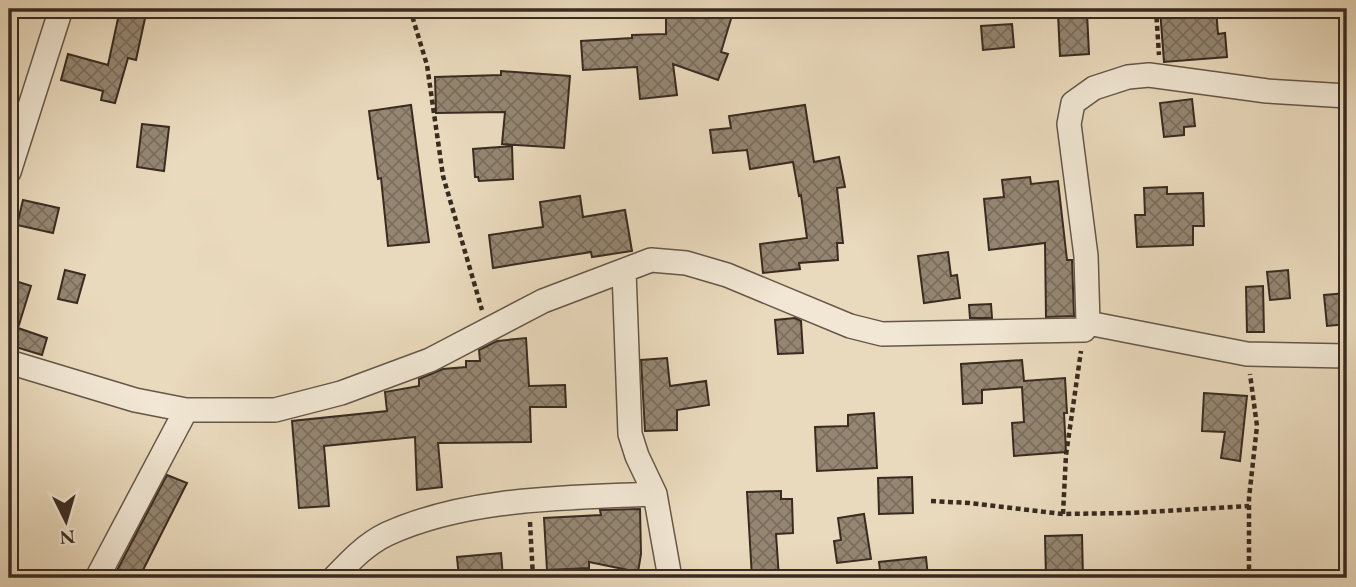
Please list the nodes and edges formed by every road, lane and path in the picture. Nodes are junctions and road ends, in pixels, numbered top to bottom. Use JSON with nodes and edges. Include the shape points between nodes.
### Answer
{"nodes":[{"id":1,"x":61,"y":9,"type":"edge"},
{"id":2,"x":410,"y":9,"type":"edge"},
{"id":3,"x":1156,"y":9,"type":"edge"},
{"id":4,"x":1160,"y":77,"type":"junction"},
{"id":5,"x":1347,"y":96,"type":"edge"},
{"id":6,"x":9,"y":172,"type":"edge"},
{"id":7,"x":624,"y":271,"type":"junction"},
{"id":8,"x":1086,"y":326,"type":"junction"},
{"id":9,"x":488,"y":331,"type":"junction"},
{"id":10,"x":1247,"y":354,"type":"junction"},
{"id":11,"x":1347,"y":356,"type":"edge"},
{"id":12,"x":9,"y":362,"type":"edge"},
{"id":13,"x":186,"y":410,"type":"junction"},
{"id":14,"x":656,"y":494,"type":"junction"},
{"id":15,"x":528,"y":500,"type":"junction"},
{"id":16,"x":931,"y":501,"type":"dead end"},
{"id":17,"x":1249,"y":506,"type":"junction"},
{"id":18,"x":1063,"y":514,"type":"junction"},
{"id":19,"x":97,"y":578,"type":"edge"},
{"id":20,"x":334,"y":578,"type":"edge"},
{"id":21,"x":533,"y":578,"type":"edge"},
{"id":22,"x":670,"y":578,"type":"edge"},
{"id":23,"x":1249,"y":578,"type":"edge"}],
"edges":[{"from":1,"to":6,"type":"street"},
{"from":2,"to":9,"type":"path","via":[[427,65],[443,176]]},
{"from":3,"to":4,"type":"path"},
{"from":4,"to":5,"type":"street"},
{"from":4,"to":8,"type":"street","via":[[1128,76],[1094,88],[1073,103],[1069,124],[1086,256]]},
{"from":7,"to":8,"type":"street","via":[[651,260],[686,263],[882,334]]},
{"from":7,"to":9,"type":"street","via":[[543,302]]},
{"from":7,"to":14,"type":"street","via":[[630,434]]},
{"from":8,"to":10,"type":"street"},
{"from":8,"to":18,"type":"path","via":[[1066,455]]},
{"from":9,"to":13,"type":"street","via":[[430,360],[341,393],[275,410]]},
{"from":10,"to":11,"type":"street"},
{"from":10,"to":17,"type":"path","via":[[1258,426]]},
{"from":12,"to":13,"type":"street","via":[[135,400]]},
{"from":13,"to":19,"type":"street"},
{"from":14,"to":15,"type":"street"},
{"from":14,"to":22,"type":"street"},
{"from":15,"to":20,"type":"street","via":[[454,513],[385,535],[353,557]]},
{"from":15,"to":21,"type":"path"},
{"from":16,"to":18,"type":"path"},
{"from":17,"to":18,"type":"path"},
{"from":17,"to":23,"type":"path"}]}
